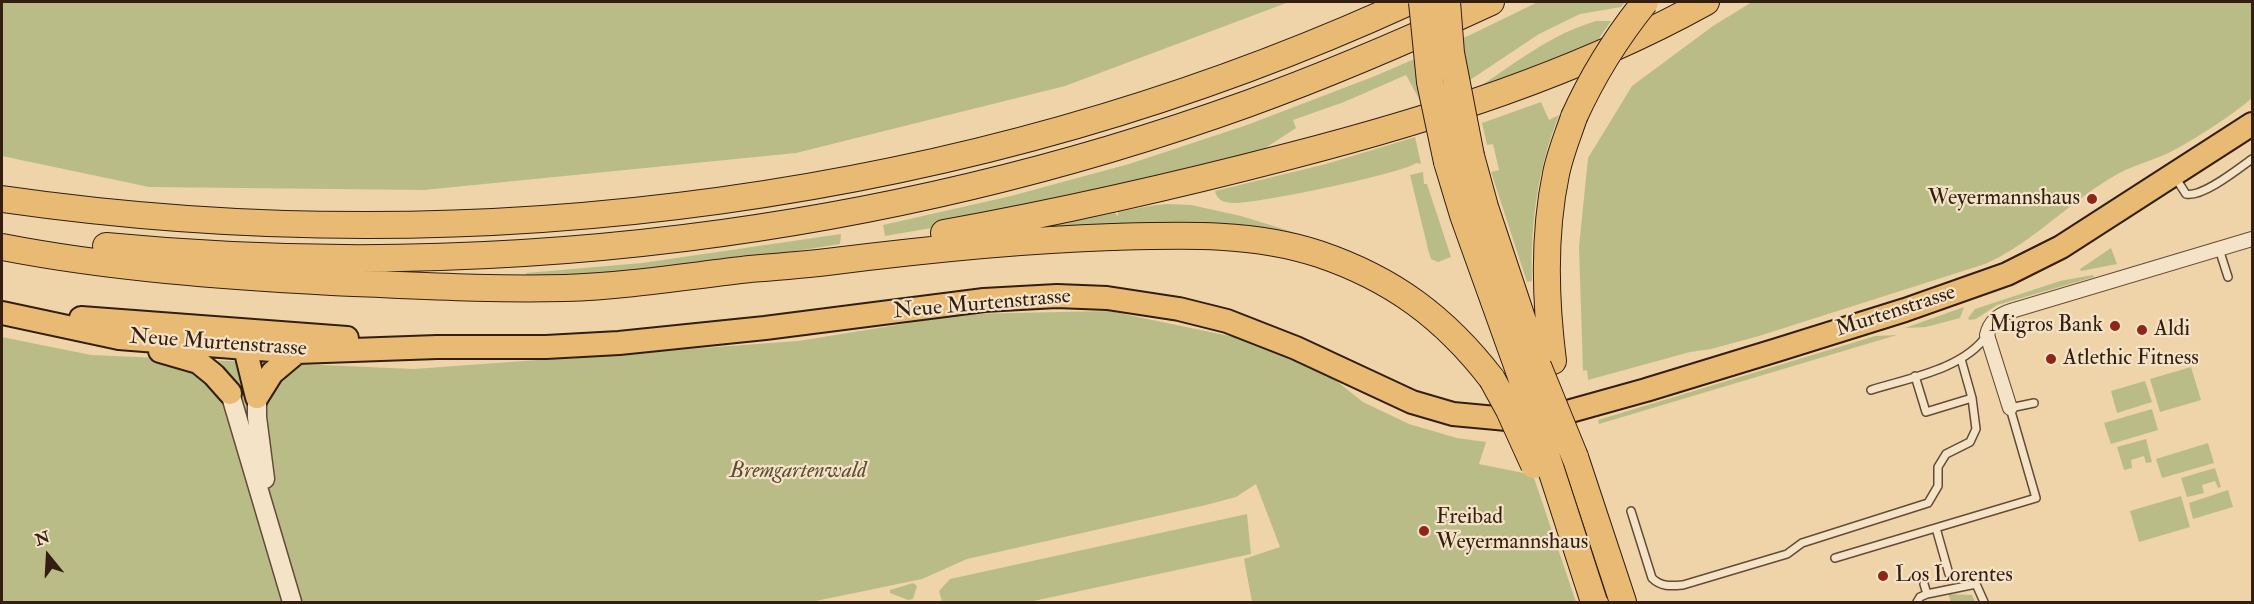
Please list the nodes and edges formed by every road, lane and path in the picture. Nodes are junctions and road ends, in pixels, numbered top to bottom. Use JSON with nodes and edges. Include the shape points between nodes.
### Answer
{"nodes":[{"id":1,"x":1409,"y":2,"type":"edge"},
{"id":2,"x":1422,"y":2,"type":"edge"},
{"id":3,"x":1447,"y":2,"type":"edge"},
{"id":4,"x":1491,"y":2,"type":"edge"},
{"id":5,"x":1645,"y":2,"type":"edge"},
{"id":6,"x":1706,"y":2,"type":"edge"},
{"id":7,"x":2251,"y":129,"type":"edge"},
{"id":8,"x":1459,"y":159,"type":"junction"},
{"id":9,"x":2253,"y":159,"type":"edge"},
{"id":10,"x":2174,"y":175,"type":"junction"},
{"id":11,"x":2,"y":200,"type":"edge"},
{"id":12,"x":2,"y":238,"type":"edge"},
{"id":13,"x":2253,"y":239,"type":"edge"},
{"id":14,"x":2,"y":247,"type":"edge"},
{"id":15,"x":2219,"y":249,"type":"junction"},
{"id":16,"x":749,"y":269,"type":"junction"},
{"id":17,"x":2228,"y":278,"type":"dead end"},
{"id":18,"x":2,"y":313,"type":"edge"},
{"id":19,"x":1987,"y":335,"type":"junction"},
{"id":20,"x":119,"y":338,"type":"junction"},
{"id":21,"x":240,"y":342,"type":"junction"},
{"id":22,"x":437,"y":347,"type":"junction"},
{"id":23,"x":297,"y":352,"type":"junction"},
{"id":24,"x":1961,"y":359,"type":"junction"},
{"id":25,"x":1537,"y":366,"type":"junction"},
{"id":26,"x":1916,"y":376,"type":"junction"},
{"id":27,"x":1871,"y":390,"type":"dead end"},
{"id":28,"x":230,"y":393,"type":"junction"},
{"id":29,"x":257,"y":397,"type":"junction"},
{"id":30,"x":1972,"y":398,"type":"junction"},
{"id":31,"x":2034,"y":403,"type":"dead end"},
{"id":32,"x":2010,"y":408,"type":"junction"},
{"id":33,"x":1553,"y":417,"type":"junction"},
{"id":34,"x":1507,"y":419,"type":"joint"},
{"id":35,"x":1570,"y":456,"type":"junction"},
{"id":36,"x":1576,"y":488,"type":"dead end"},
{"id":37,"x":1631,"y":511,"type":"dead end"},
{"id":38,"x":1936,"y":528,"type":"junction"},
{"id":39,"x":271,"y":529,"type":"junction"},
{"id":40,"x":1835,"y":558,"type":"dead end"},
{"id":41,"x":1949,"y":574,"type":"dead end"},
{"id":42,"x":1924,"y":584,"type":"dead end"},
{"id":43,"x":1927,"y":594,"type":"junction"},
{"id":44,"x":292,"y":603,"type":"edge"},
{"id":45,"x":1582,"y":603,"type":"edge"},
{"id":46,"x":1594,"y":603,"type":"edge"},
{"id":47,"x":1618,"y":603,"type":"edge"},
{"id":48,"x":1623,"y":603,"type":"edge"},
{"id":49,"x":1917,"y":603,"type":"edge"},
{"id":50,"x":1984,"y":603,"type":"edge"}],
"edges":[{"from":1,"to":11,"type":"highway","via":[[1235,72],[1096,118],[904,167],[710,201],[524,220],[350,225],[206,221]]},
{"from":2,"to":8,"type":"highway","bridge":true,"via":[[1430,82]]},
{"from":3,"to":8,"type":"highway","bridge":true},
{"from":4,"to":12,"type":"highway","via":[[1293,87],[1151,136],[970,186],[763,227],[605,247],[400,258],[216,255]]},
{"from":5,"to":25,"type":"highway","bridge":true,"via":[[1590,81],[1556,171],[1547,221],[1548,318]]},
{"from":6,"to":16,"type":"highway","via":[[1637,37],[1521,86],[1355,139],[1059,211]]},
{"from":7,"to":10,"type":"main road","name":"Murtenstrasse"},
{"from":8,"to":25,"type":"highway","via":[[1462,215]]},
{"from":9,"to":10,"type":"lane","via":[[2194,195],[2186,194]]},
{"from":10,"to":33,"type":"main road","name":"Murtenstrasse","via":[[2061,247],[2007,274],[1905,310]]},
{"from":13,"to":15,"type":"street"},
{"from":14,"to":16,"type":"highway","via":[[169,271],[452,287],[619,285]]},
{"from":15,"to":17,"type":"lane"},
{"from":15,"to":19,"type":"street","via":[[2011,310],[1995,319]]},
{"from":16,"to":45,"type":"highway","bridge":true,"via":[[952,247],[1179,236],[1245,239],[1316,253],[1378,278],[1408,296],[1455,336],[1492,379],[1529,452]]},
{"from":18,"to":20,"type":"main road","name":"Neue Murtenstrasse"},
{"from":18,"to":21,"type":"main road","name":"Neue Murtenstrasse"},
{"from":19,"to":24,"type":"lane"},
{"from":19,"to":32,"type":"street"},
{"from":20,"to":21,"type":"main road","name":"Neue Murtenstrasse"},
{"from":20,"to":28,"type":"main road","via":[[198,362]]},
{"from":21,"to":22,"type":"main road","name":"Neue Murtenstrasse"},
{"from":21,"to":23,"type":"main road","name":"Neue Murtenstrasse"},
{"from":21,"to":28,"type":"main road","via":[[230,368]]},
{"from":21,"to":29,"type":"main road"},
{"from":22,"to":23,"type":"main road","name":"Neue Murtenstrasse"},
{"from":22,"to":34,"type":"main road","name":"Neue Murtenstrasse","via":[[619,343],[992,300],[1107,298],[1227,321],[1412,402],[1453,414]]},
{"from":23,"to":29,"type":"main road","via":[[272,373]]},
{"from":24,"to":26,"type":"lane"},
{"from":24,"to":30,"type":"lane"},
{"from":25,"to":35,"type":"highway","bridge":true},
{"from":25,"to":46,"type":"highway","bridge":true},
{"from":26,"to":27,"type":"lane"},
{"from":26,"to":30,"type":"lane","via":[[1926,412]]},
{"from":28,"to":39,"type":"street"},
{"from":29,"to":39,"type":"street"},
{"from":30,"to":37,"type":"lane","via":[[1976,429],[1970,442],[1946,454],[1938,467],[1938,486],[1928,503],[1802,543],[1787,554],[1683,585],[1664,585],[1650,572]]},
{"from":31,"to":32,"type":"lane"},
{"from":32,"to":38,"type":"lane","via":[[2036,498]]},
{"from":33,"to":34,"type":"main road","name":"Murtenstrasse"},
{"from":33,"to":35,"type":"lane"},
{"from":35,"to":48,"type":"highway"},
{"from":36,"to":47,"type":"lane"},
{"from":38,"to":40,"type":"lane","via":[[1911,539]]},
{"from":38,"to":41,"type":"lane"},
{"from":39,"to":44,"type":"street"},
{"from":42,"to":43,"type":"lane"},
{"from":43,"to":49,"type":"lane"},
{"from":43,"to":50,"type":"lane","via":[[1976,584]]}]}
